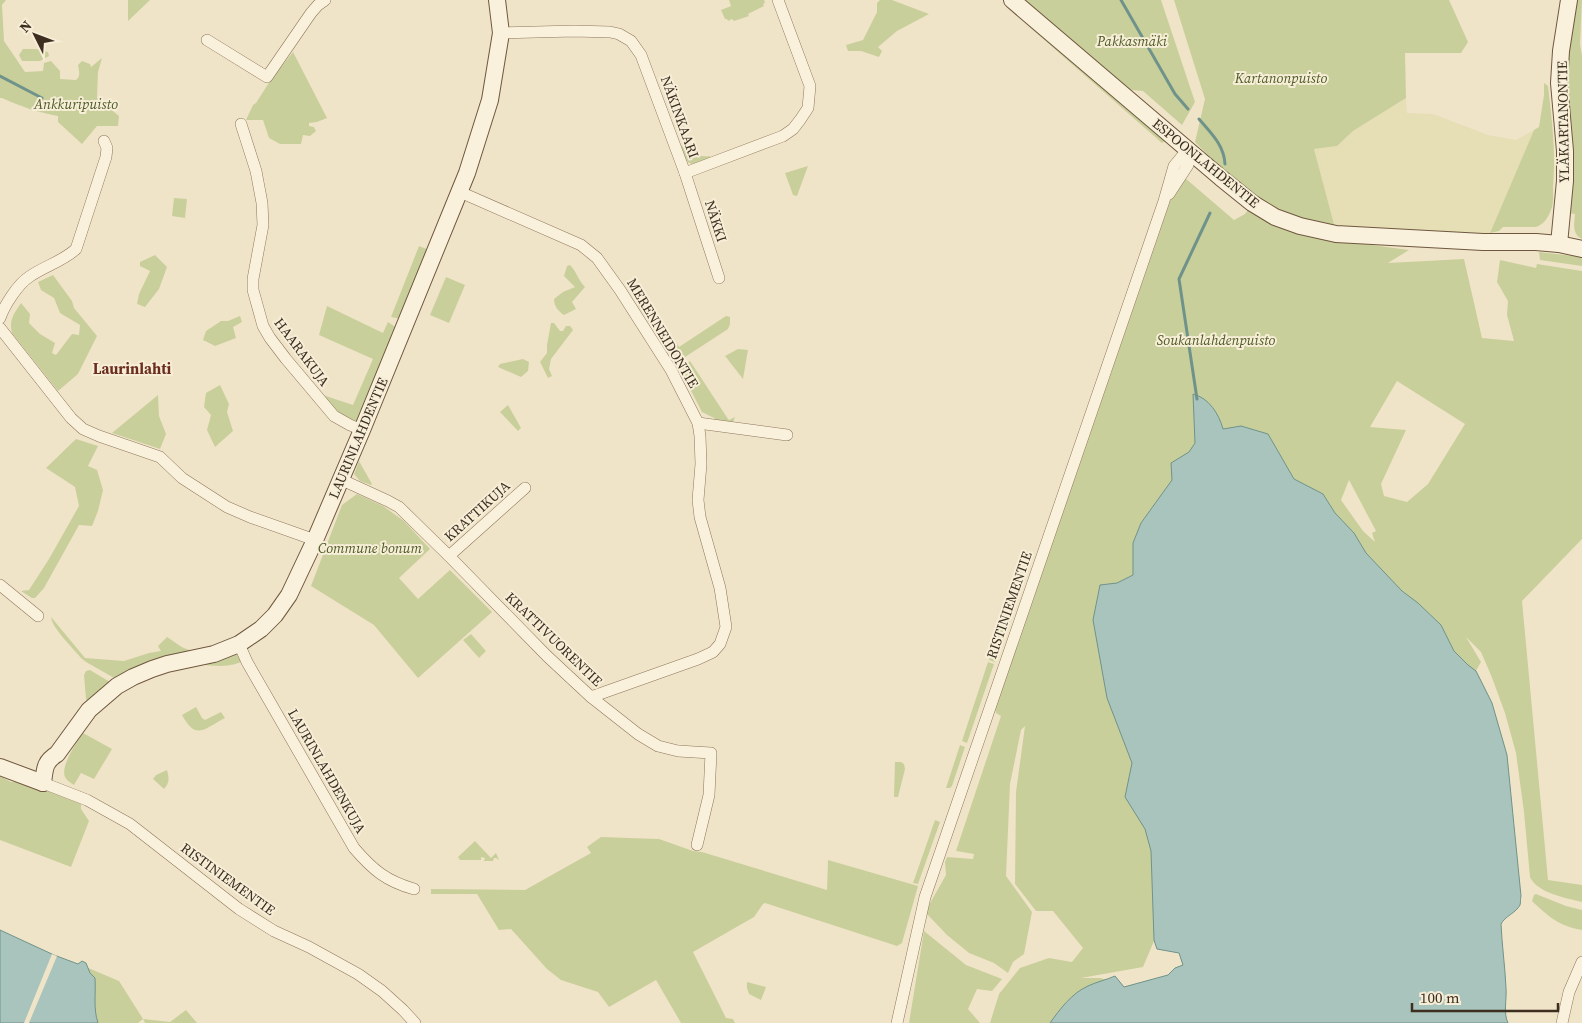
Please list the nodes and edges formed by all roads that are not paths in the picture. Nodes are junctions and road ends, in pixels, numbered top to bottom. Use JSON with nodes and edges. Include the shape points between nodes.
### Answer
{"nodes":[{"id":1,"x":325,"y":0,"type":"edge"},
{"id":2,"x":497,"y":0,"type":"edge"},
{"id":3,"x":778,"y":0,"type":"edge"},
{"id":4,"x":1012,"y":0,"type":"edge"},
{"id":5,"x":1569,"y":0,"type":"edge"},
{"id":6,"x":501,"y":33,"type":"junction"},
{"id":7,"x":207,"y":40,"type":"dead end"},
{"id":8,"x":241,"y":124,"type":"dead end"},
{"id":9,"x":104,"y":141,"type":"dead end"},
{"id":10,"x":1188,"y":149,"type":"junction"},
{"id":11,"x":685,"y":173,"type":"junction"},
{"id":12,"x":460,"y":192,"type":"junction"},
{"id":13,"x":1559,"y":244,"type":"junction"},
{"id":14,"x":1582,"y":249,"type":"edge"},
{"id":15,"x":719,"y":278,"type":"dead end"},
{"id":16,"x":0,"y":318,"type":"edge"},
{"id":17,"x":0,"y":328,"type":"edge"},
{"id":18,"x":698,"y":422,"type":"junction"},
{"id":19,"x":362,"y":430,"type":"junction"},
{"id":20,"x":787,"y":435,"type":"dead end"},
{"id":21,"x":340,"y":479,"type":"junction"},
{"id":22,"x":525,"y":488,"type":"dead end"},
{"id":23,"x":315,"y":540,"type":"junction"},
{"id":24,"x":449,"y":556,"type":"junction"},
{"id":25,"x":0,"y":585,"type":"edge"},
{"id":26,"x":38,"y":616,"type":"dead end"},
{"id":27,"x":239,"y":644,"type":"junction"},
{"id":28,"x":591,"y":697,"type":"junction"},
{"id":29,"x":0,"y":767,"type":"edge"},
{"id":30,"x":43,"y":783,"type":"junction"},
{"id":31,"x":697,"y":846,"type":"dead end"},
{"id":32,"x":414,"y":889,"type":"dead end"},
{"id":33,"x":1582,"y":962,"type":"edge"},
{"id":34,"x":415,"y":1023,"type":"edge"},
{"id":35,"x":897,"y":1023,"type":"edge"},
{"id":36,"x":1562,"y":1023,"type":"edge"}],
"edges":[{"from":1,"to":7,"type":"street","via":[[311,13],[267,77]]},
{"from":2,"to":6,"type":"street","name":"LAURINLAHDENTIE"},
{"from":3,"to":11,"type":"street","name":"NÄKINKAARI","via":[[810,86],[808,108],[783,136]]},
{"from":4,"to":10,"type":"street","name":"ESPOONLAHDENTIE"},
{"from":5,"to":13,"type":"street","name":"YLÄKARTANONTIE","via":[[1559,83],[1565,152]]},
{"from":6,"to":11,"type":"street","name":"NÄKINKAARI","via":[[610,32],[632,41],[641,55]]},
{"from":6,"to":12,"type":"street","name":"LAURINLAHDENTIE","via":[[490,100]]},
{"from":8,"to":19,"type":"street","name":"HAARAKUJA","via":[[262,203],[263,225],[252,290],[263,326],[334,416]]},
{"from":9,"to":16,"type":"street","via":[[106,157],[76,249],[25,280]]},
{"from":10,"to":13,"type":"street","name":"ESPOONLAHDENTIE","via":[[1252,203],[1275,217],[1300,226],[1336,234]]},
{"from":10,"to":35,"type":"street","name":"RISTINIEMENTIE","via":[[1174,166],[925,897]]},
{"from":11,"to":15,"type":"street","name":"NÄKKI"},
{"from":12,"to":18,"type":"street","name":"MERENNEIDONTIE","via":[[580,245],[596,258],[672,370]]},
{"from":12,"to":19,"type":"street","name":"LAURINLAHDENTIE"},
{"from":13,"to":14,"type":"street","name":"ESPOONLAHDENTIE"},
{"from":17,"to":23,"type":"street","via":[[70,418],[83,429],[160,457],[182,478],[227,507]]},
{"from":18,"to":20,"type":"street"},
{"from":18,"to":28,"type":"street","name":"MERENNEIDONTIE","via":[[700,517],[725,616],[726,627],[720,644],[713,652],[698,659]]},
{"from":19,"to":21,"type":"street","name":"LAURINLAHDENTIE"},
{"from":21,"to":23,"type":"street","name":"LAURINLAHDENTIE"},
{"from":21,"to":24,"type":"street","name":"KRATTIVUORENTIE","via":[[399,507]]},
{"from":22,"to":24,"type":"street","name":"KRATTIKUJA"},
{"from":23,"to":27,"type":"street","name":"LAURINLAHDENTIE","via":[[296,583],[276,615]]},
{"from":24,"to":28,"type":"street","name":"KRATTIVUORENTIE","via":[[546,656]]},
{"from":25,"to":26,"type":"street"},
{"from":27,"to":30,"type":"street","name":"LAURINLAHDENTIE","via":[[214,654],[152,669],[117,686],[89,710],[57,754],[55,770]]},
{"from":27,"to":32,"type":"street","name":"LAURINLAHDENKUJA","via":[[354,848],[381,875]]},
{"from":28,"to":31,"type":"street","name":"KRATTIVUORENTIE","via":[[658,746],[711,753],[709,794]]},
{"from":29,"to":30,"type":"street"},
{"from":30,"to":34,"type":"street","name":"RISTINIEMENTIE","via":[[87,800],[130,824],[239,909],[274,931],[358,974],[382,991]]},
{"from":33,"to":36,"type":"street","via":[[1569,992]]}]}
